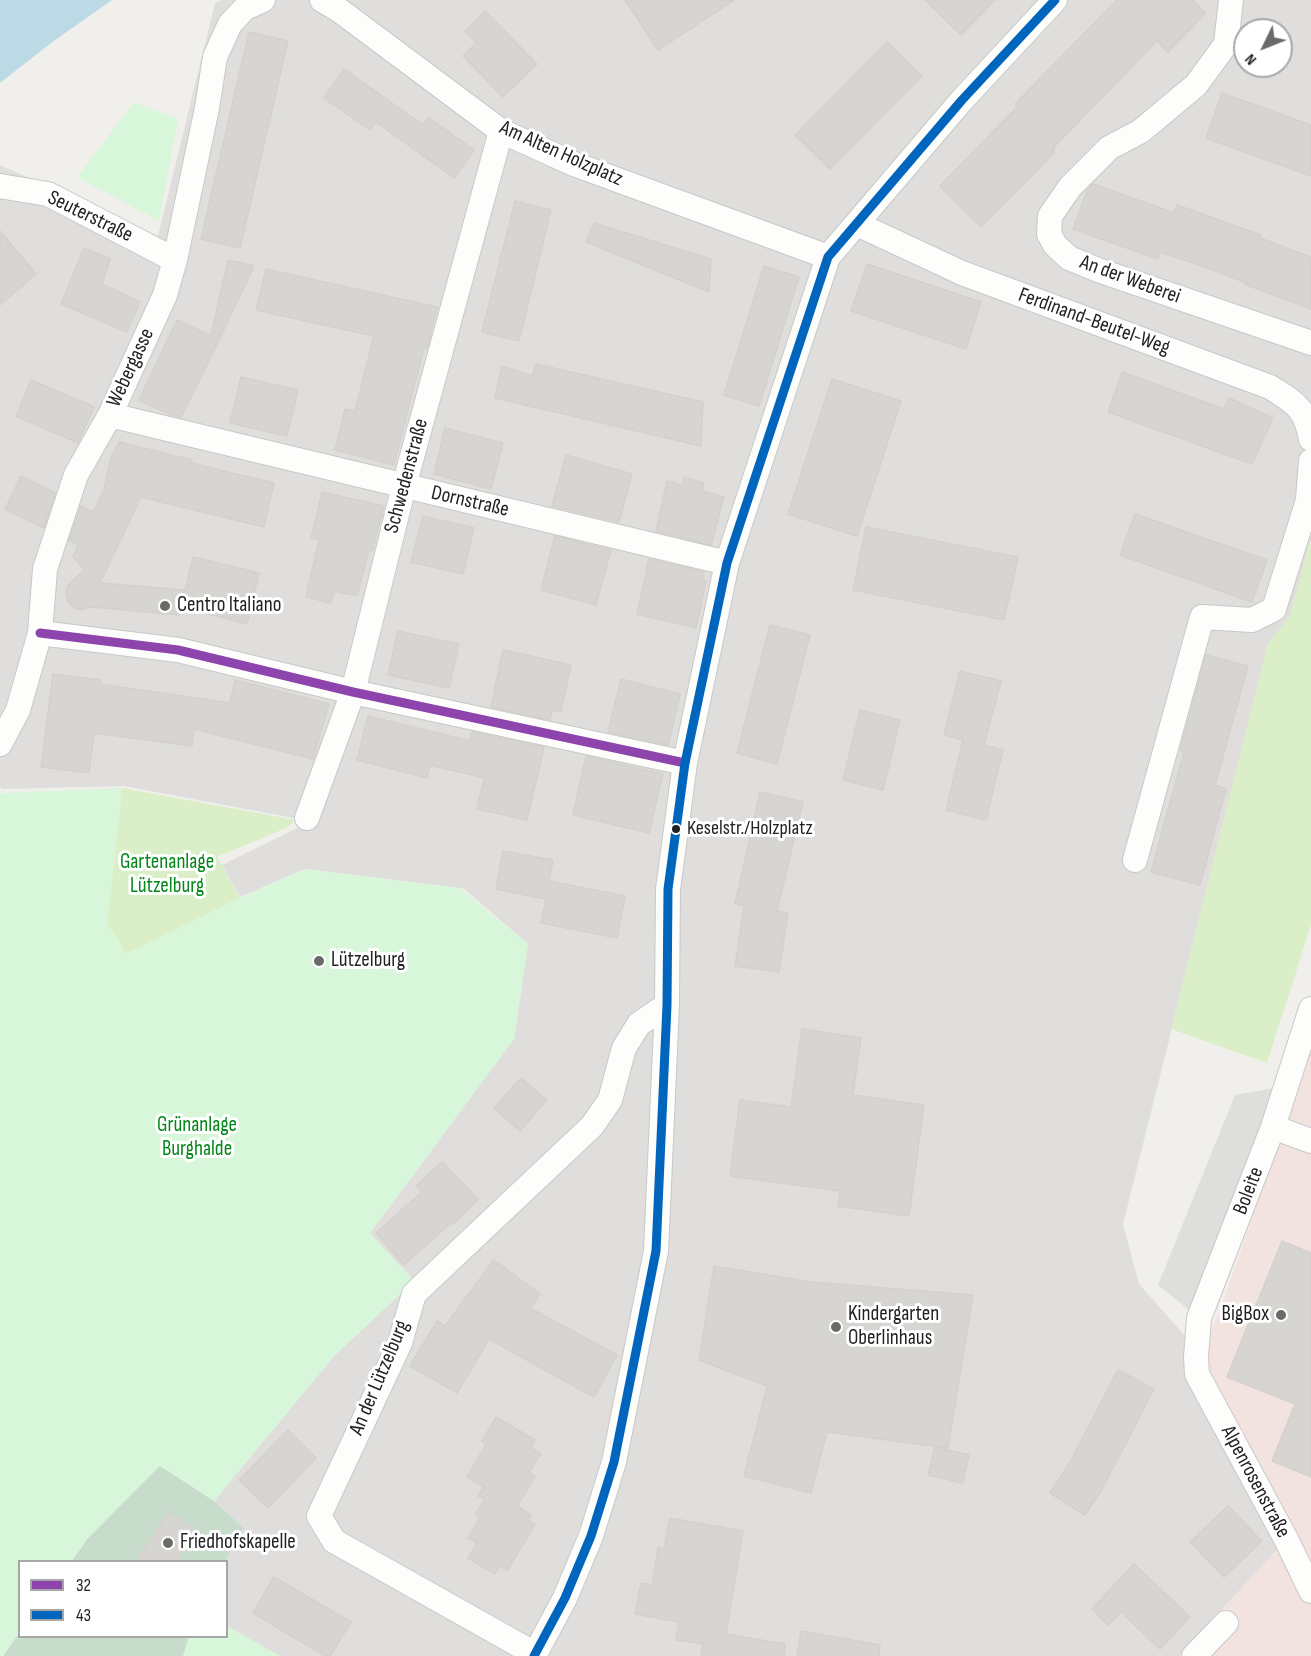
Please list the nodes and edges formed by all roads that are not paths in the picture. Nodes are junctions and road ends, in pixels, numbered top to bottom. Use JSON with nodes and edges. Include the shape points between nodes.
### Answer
{"nodes":[{"id":1,"x":263,"y":0,"type":"edge"},
{"id":2,"x":322,"y":0,"type":"edge"},
{"id":3,"x":1055,"y":0,"type":"edge"},
{"id":4,"x":1231,"y":0,"type":"edge"},
{"id":5,"x":501,"y":131,"type":"junction"},
{"id":6,"x":0,"y":186,"type":"edge"},
{"id":7,"x":857,"y":224,"type":"junction"},
{"id":8,"x":828,"y":257,"type":"junction"},
{"id":9,"x":175,"y":260,"type":"junction"},
{"id":10,"x":1311,"y":343,"type":"edge"},
{"id":11,"x":110,"y":415,"type":"junction"},
{"id":12,"x":1311,"y":439,"type":"edge"},
{"id":13,"x":1311,"y":461,"type":"edge"},
{"id":14,"x":404,"y":486,"type":"junction"},
{"id":15,"x":727,"y":563,"type":"junction"},
{"id":16,"x":40,"y":633,"type":"junction"},
{"id":17,"x":353,"y":692,"type":"junction"},
{"id":18,"x":0,"y":744,"type":"edge"},
{"id":19,"x":685,"y":763,"type":"junction"},
{"id":20,"x":307,"y":818,"type":"dead end"},
{"id":21,"x":1136,"y":861,"type":"dead end"},
{"id":22,"x":667,"y":1005,"type":"junction"},
{"id":23,"x":1311,"y":1008,"type":"edge"},
{"id":24,"x":1274,"y":1127,"type":"junction"},
{"id":25,"x":1311,"y":1141,"type":"edge"},
{"id":26,"x":1197,"y":1374,"type":"joint"},
{"id":27,"x":1311,"y":1591,"type":"edge"},
{"id":28,"x":1226,"y":1623,"type":"dead end"},
{"id":29,"x":534,"y":1655,"type":"edge"},
{"id":30,"x":1194,"y":1656,"type":"edge"}],
"edges":[{"from":1,"to":9,"type":"street","name":"Webergasse","via":[[244,8],[230,24],[214,57]]},
{"from":2,"to":5,"type":"street","name":"Am Alten Holzplatz"},
{"from":3,"to":7,"type":"street","via":[[962,100]]},
{"from":4,"to":10,"type":"street","name":"An der Weberei","via":[[1226,44],[1196,85],[1141,131],[1109,148],[1070,187],[1050,216],[1049,234],[1069,258]]},
{"from":5,"to":8,"type":"street","name":"Am Alten Holzplatz","via":[[574,164]]},
{"from":5,"to":14,"type":"street","name":"Schwedenstraße"},
{"from":6,"to":9,"type":"street","name":"Seuterstraße","via":[[48,195]]},
{"from":7,"to":8,"type":"street"},
{"from":7,"to":12,"type":"street","name":"Ferdinand-Beutel-Weg","via":[[962,273],[1270,387],[1296,404],[1308,422]]},
{"from":8,"to":15,"type":"street"},
{"from":9,"to":11,"type":"street","name":"Webergasse","via":[[165,295]]},
{"from":11,"to":14,"type":"street","name":"Dornstraße"},
{"from":11,"to":16,"type":"street","name":"Webergasse","via":[[76,475],[45,569]]},
{"from":13,"to":21,"type":"street","via":[[1308,500],[1274,609],[1252,620],[1202,617]]},
{"from":14,"to":15,"type":"street","name":"Dornstraße"},
{"from":14,"to":17,"type":"street","name":"Schwedenstraße"},
{"from":15,"to":19,"type":"street"},
{"from":16,"to":17,"type":"street","via":[[178,650]]},
{"from":16,"to":18,"type":"street","name":"Webergasse","via":[[18,710]]},
{"from":17,"to":19,"type":"street"},
{"from":17,"to":20,"type":"street","name":"Schwedenstraße"},
{"from":19,"to":22,"type":"street","via":[[668,889]]},
{"from":22,"to":29,"type":"street","via":[[656,1251],[615,1462],[565,1599]]},
{"from":22,"to":29,"type":"street","name":"An der Lützelburg","via":[[639,1024],[624,1048],[610,1100],[592,1126],[414,1294],[400,1343],[319,1516],[334,1541]]},
{"from":23,"to":24,"type":"street","name":"Boleite"},
{"from":24,"to":25,"type":"street"},
{"from":24,"to":26,"type":"street","name":"Boleite","via":[[1199,1318]]},
{"from":26,"to":27,"type":"street","name":"Alpenrosenstraße"},
{"from":28,"to":30,"type":"street"}]}
